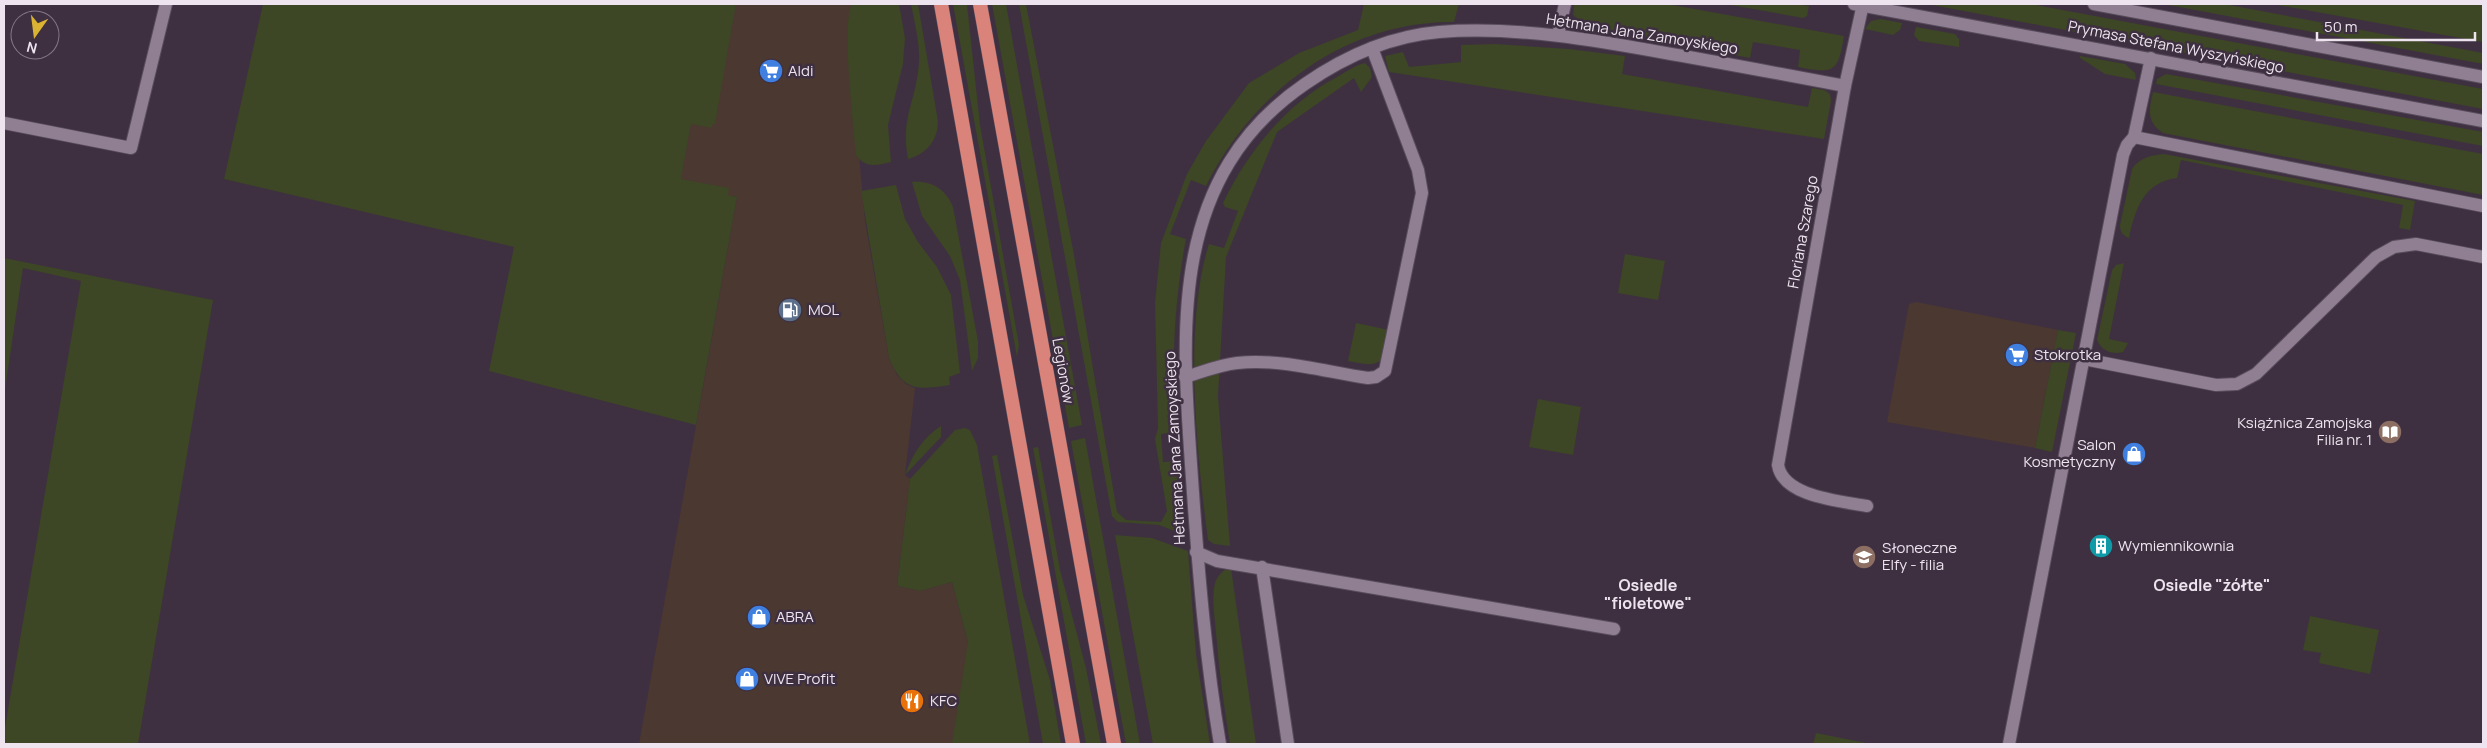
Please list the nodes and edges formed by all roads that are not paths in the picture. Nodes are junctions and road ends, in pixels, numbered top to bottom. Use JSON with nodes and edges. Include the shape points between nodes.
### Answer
{"nodes":[{"id":1,"x":166,"y":4,"type":"edge"},
{"id":2,"x":940,"y":4,"type":"edge"},
{"id":3,"x":980,"y":4,"type":"edge"},
{"id":4,"x":1565,"y":4,"type":"edge"},
{"id":5,"x":1860,"y":4,"type":"edge"},
{"id":6,"x":2094,"y":4,"type":"edge"},
{"id":7,"x":1558,"y":35,"type":"junction"},
{"id":8,"x":1372,"y":48,"type":"junction"},
{"id":9,"x":2151,"y":58,"type":"junction"},
{"id":10,"x":2483,"y":77,"type":"edge"},
{"id":11,"x":1845,"y":86,"type":"junction"},
{"id":12,"x":2483,"y":121,"type":"edge"},
{"id":13,"x":4,"y":123,"type":"edge"},
{"id":14,"x":2134,"y":137,"type":"junction"},
{"id":15,"x":2483,"y":206,"type":"edge"},
{"id":16,"x":2483,"y":257,"type":"edge"},
{"id":17,"x":2084,"y":359,"type":"junction"},
{"id":18,"x":1185,"y":377,"type":"junction"},
{"id":19,"x":1867,"y":506,"type":"dead end"},
{"id":20,"x":1196,"y":552,"type":"junction"},
{"id":21,"x":1262,"y":568,"type":"junction"},
{"id":22,"x":1614,"y":629,"type":"dead end"},
{"id":23,"x":1073,"y":744,"type":"edge"},
{"id":24,"x":1114,"y":744,"type":"edge"},
{"id":25,"x":1220,"y":744,"type":"edge"},
{"id":26,"x":1288,"y":744,"type":"edge"},
{"id":27,"x":2010,"y":744,"type":"edge"}],
"edges":[{"from":1,"to":13,"type":"street","via":[[131,148]]},
{"from":2,"to":23,"type":"highway"},
{"from":3,"to":24,"type":"highway","name":"Legionów"},
{"from":4,"to":7,"type":"street"},
{"from":5,"to":9,"type":"street","name":"Prymasa Stefana Wyszyńskiego"},
{"from":5,"to":11,"type":"street","name":"Floriana Szarego"},
{"from":6,"to":10,"type":"street","name":"Prymasa Stefana Wyszyńskiego"},
{"from":7,"to":8,"type":"street","name":"Hetmana Jana Zamoyskiego","via":[[1441,32],[1418,34]]},
{"from":7,"to":11,"type":"street","name":"Hetmana Jana Zamoyskiego"},
{"from":8,"to":18,"type":"street","name":"Hetmana Jana Zamoyskiego","via":[[1345,60],[1295,91],[1255,130],[1222,176],[1200,229],[1191,266],[1186,300]]},
{"from":8,"to":18,"type":"street","via":[[1418,170],[1422,193],[1385,371],[1368,378],[1270,362],[1247,362]]},
{"from":9,"to":12,"type":"street","name":"Prymasa Stefana Wyszyńskiego"},
{"from":9,"to":14,"type":"street"},
{"from":11,"to":19,"type":"street","name":"Floriana Szarego","via":[[1778,465],[1788,483],[1803,492]]},
{"from":14,"to":15,"type":"street"},
{"from":14,"to":17,"type":"street","via":[[2123,155]]},
{"from":16,"to":17,"type":"street","via":[[2416,244],[2384,251],[2354,276],[2256,374],[2236,384],[2216,385]]},
{"from":17,"to":27,"type":"street"},
{"from":18,"to":20,"type":"street","name":"Hetmana Jana Zamoyskiego"},
{"from":20,"to":21,"type":"street","via":[[1217,561]]},
{"from":20,"to":25,"type":"street","name":"Hetmana Jana Zamoyskiego"},
{"from":21,"to":22,"type":"street"},
{"from":21,"to":26,"type":"street"}]}
